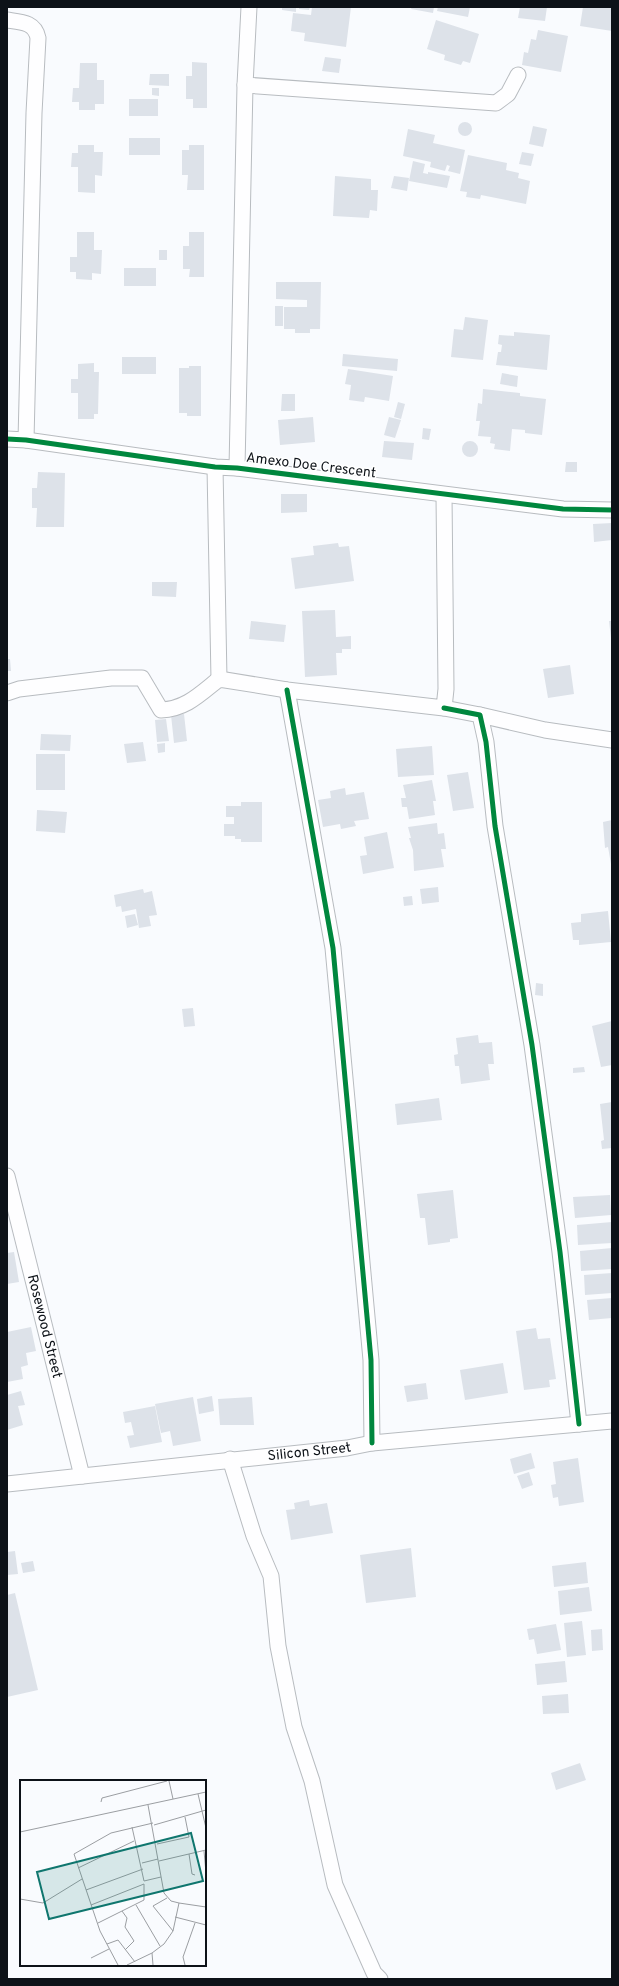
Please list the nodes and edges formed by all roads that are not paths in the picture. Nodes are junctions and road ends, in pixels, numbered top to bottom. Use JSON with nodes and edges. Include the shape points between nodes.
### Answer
{"nodes":[{"id":1,"x":249,"y":7,"type":"edge"},
{"id":2,"x":7,"y":20,"type":"edge"},
{"id":3,"x":518,"y":75,"type":"dead end"},
{"id":4,"x":245,"y":84,"type":"junction"},
{"id":5,"x":7,"y":439,"type":"edge"},
{"id":6,"x":26,"y":440,"type":"junction"},
{"id":7,"x":215,"y":467,"type":"junction"},
{"id":8,"x":237,"y":468,"type":"junction"},
{"id":9,"x":444,"y":495,"type":"junction"},
{"id":10,"x":612,"y":510,"type":"edge"},
{"id":11,"x":219,"y":679,"type":"junction"},
{"id":12,"x":287,"y":690,"type":"junction"},
{"id":13,"x":7,"y":693,"type":"edge"},
{"id":14,"x":444,"y":708,"type":"junction"},
{"id":15,"x":480,"y":716,"type":"junction"},
{"id":16,"x":612,"y":740,"type":"edge"},
{"id":17,"x":7,"y":1176,"type":"edge"},
{"id":18,"x":612,"y":1421,"type":"edge"},
{"id":19,"x":579,"y":1424,"type":"junction"},
{"id":20,"x":372,"y":1443,"type":"junction"},
{"id":21,"x":230,"y":1460,"type":"junction"},
{"id":22,"x":82,"y":1476,"type":"junction"},
{"id":23,"x":7,"y":1484,"type":"edge"},
{"id":24,"x":380,"y":1979,"type":"edge"}],
"edges":[{"from":1,"to":4,"type":"street"},
{"from":2,"to":6,"type":"street","via":[[33,26],[38,38]]},
{"from":3,"to":4,"type":"street","via":[[508,94],[496,103]]},
{"from":4,"to":8,"type":"street"},
{"from":5,"to":6,"type":"street","name":"Amexo Doe Crescent"},
{"from":6,"to":7,"type":"street","name":"Amexo Doe Crescent"},
{"from":7,"to":8,"type":"street","name":"Amexo Doe Crescent"},
{"from":7,"to":11,"type":"street"},
{"from":8,"to":9,"type":"street","name":"Amexo Doe Crescent"},
{"from":9,"to":10,"type":"street","name":"Amexo Doe Crescent","via":[[563,509]]},
{"from":9,"to":14,"type":"street"},
{"from":11,"to":12,"type":"street"},
{"from":11,"to":13,"type":"street","via":[[193,700],[175,709],[160,710],[142,678],[111,678],[20,688]]},
{"from":12,"to":14,"type":"street"},
{"from":12,"to":20,"type":"street","via":[[333,948],[371,1360]]},
{"from":14,"to":15,"type":"street"},
{"from":15,"to":16,"type":"street","via":[[545,730]]},
{"from":15,"to":19,"type":"street","via":[[486,742],[495,826],[532,1045],[560,1252]]},
{"from":17,"to":22,"type":"street","name":"Rosewood Street"},
{"from":18,"to":19,"type":"street","name":"Silicon Street"},
{"from":19,"to":20,"type":"street","name":"Silicon Street"},
{"from":20,"to":21,"type":"street","name":"Silicon Street"},
{"from":21,"to":22,"type":"street","name":"Silicon Street"},
{"from":21,"to":24,"type":"street","via":[[254,1536],[271,1576],[278,1646],[294,1727],[312,1781],[335,1885],[357,1938],[374,1973]]},
{"from":22,"to":23,"type":"street","name":"Silicon Street"}]}
